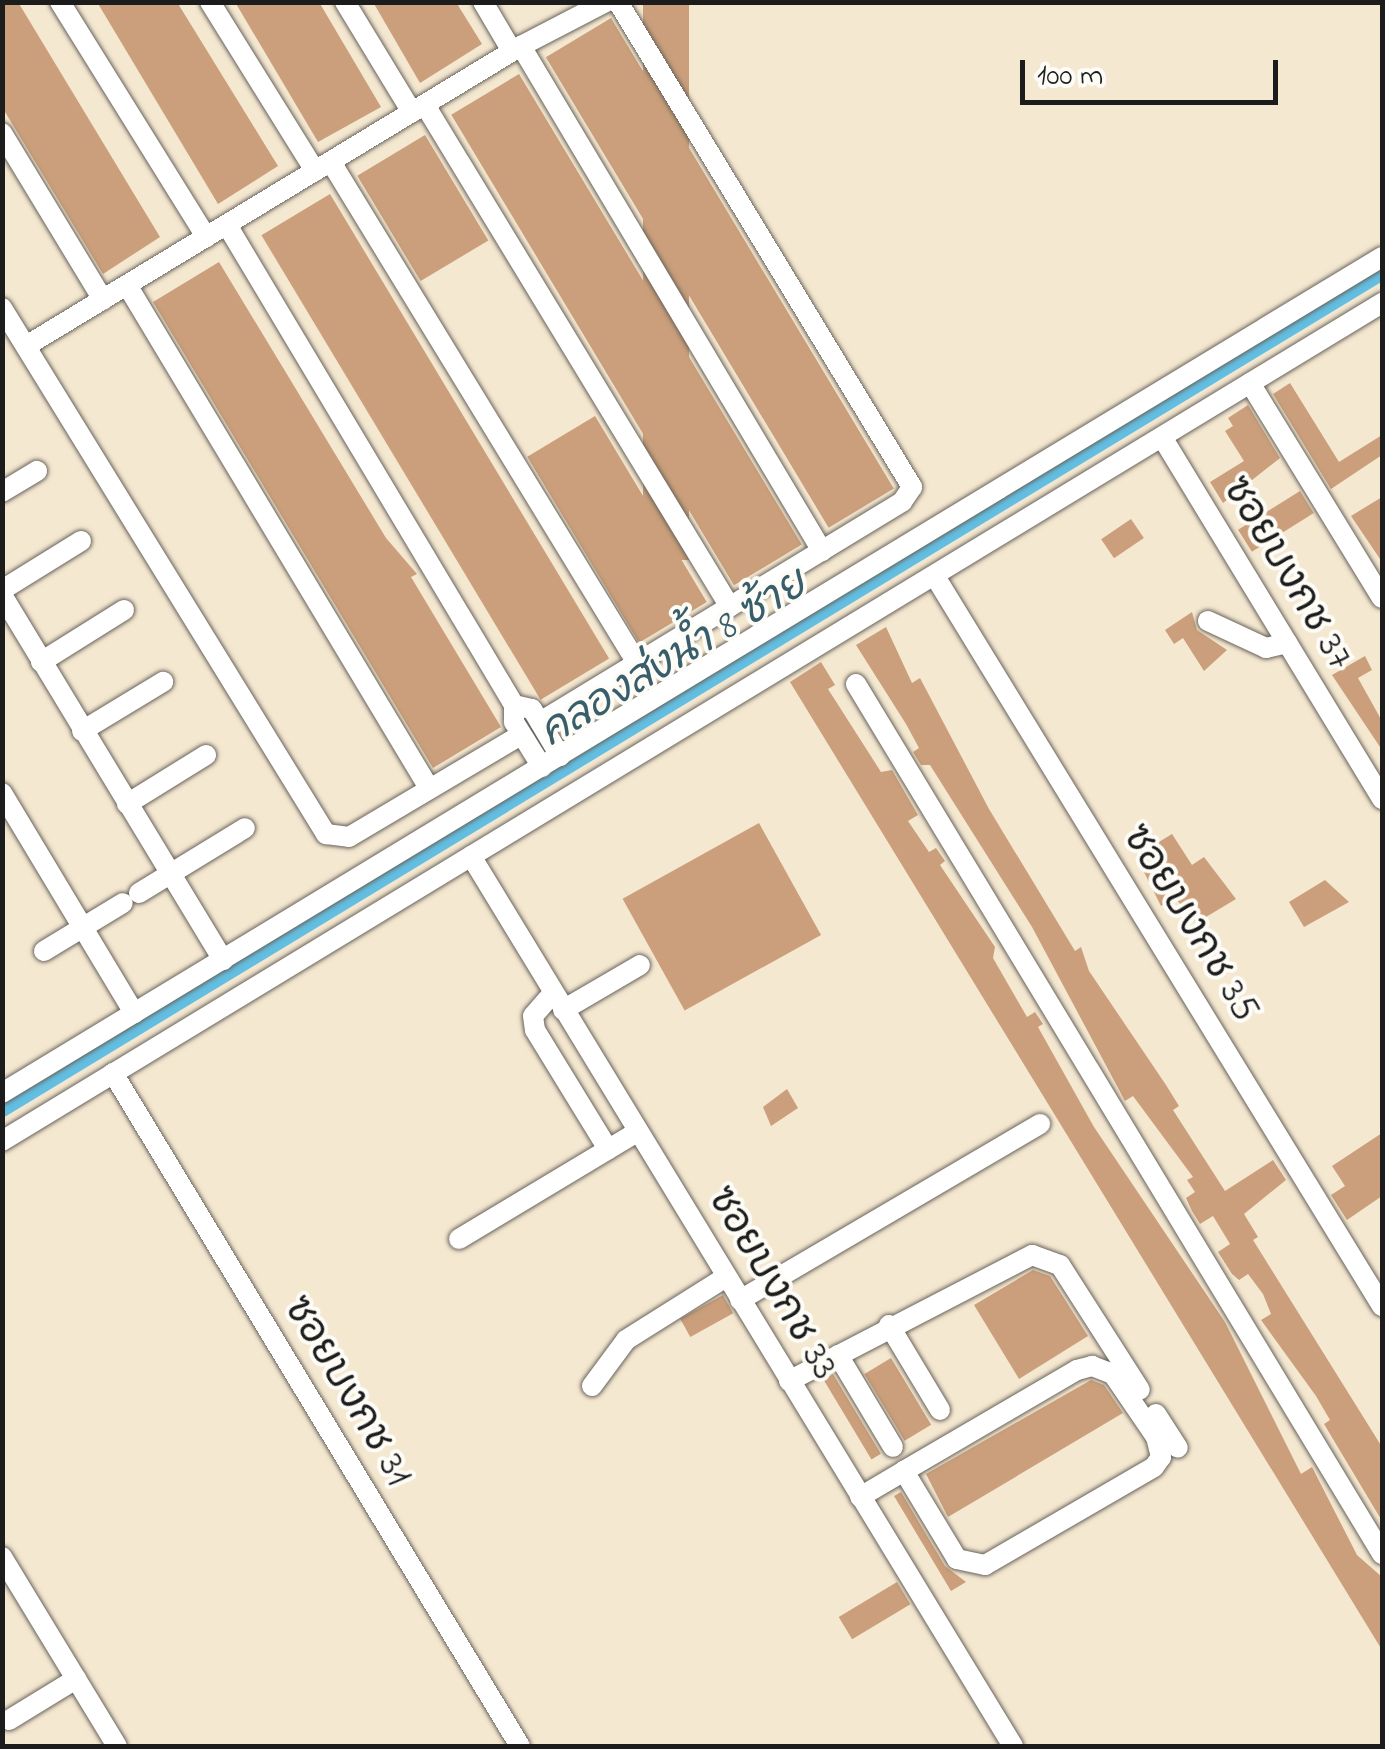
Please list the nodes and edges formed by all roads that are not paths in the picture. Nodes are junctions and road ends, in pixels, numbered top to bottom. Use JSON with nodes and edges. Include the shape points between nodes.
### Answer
{"nodes":[{"id":1,"x":60,"y":2,"type":"edge"},
{"id":2,"x":210,"y":2,"type":"edge"},
{"id":3,"x":345,"y":2,"type":"edge"},
{"id":4,"x":482,"y":2,"type":"edge"},
{"id":5,"x":606,"y":2,"type":"edge"},
{"id":6,"x":618,"y":2,"type":"edge"},
{"id":7,"x":516,"y":49,"type":"junction"},
{"id":8,"x":418,"y":108,"type":"junction"},
{"id":9,"x":2,"y":133,"type":"edge"},
{"id":10,"x":323,"y":166,"type":"junction"},
{"id":11,"x":227,"y":224,"type":"junction"},
{"id":12,"x":206,"y":238,"type":"junction"},
{"id":13,"x":1382,"y":257,"type":"edge"},
{"id":14,"x":127,"y":285,"type":"junction"},
{"id":15,"x":103,"y":300,"type":"junction"},
{"id":16,"x":1382,"y":303,"type":"edge"},
{"id":17,"x":2,"y":308,"type":"edge"},
{"id":18,"x":26,"y":346,"type":"junction"},
{"id":19,"x":1250,"y":383,"type":"junction"},
{"id":20,"x":1162,"y":437,"type":"junction"},
{"id":21,"x":36,"y":471,"type":"dead end"},
{"id":22,"x":2,"y":492,"type":"edge"},
{"id":23,"x":81,"y":541,"type":"dead end"},
{"id":24,"x":822,"y":550,"type":"junction"},
{"id":25,"x":936,"y":578,"type":"junction"},
{"id":26,"x":2,"y":592,"type":"edge"},
{"id":27,"x":1382,"y":598,"type":"edge"},
{"id":28,"x":730,"y":606,"type":"junction"},
{"id":29,"x":124,"y":610,"type":"dead end"},
{"id":30,"x":1208,"y":622,"type":"dead end"},
{"id":31,"x":1288,"y":643,"type":"junction"},
{"id":32,"x":41,"y":662,"type":"junction"},
{"id":33,"x":636,"y":663,"type":"junction"},
{"id":34,"x":164,"y":682,"type":"dead end"},
{"id":35,"x":856,"y":684,"type":"dead end"},
{"id":36,"x":514,"y":705,"type":"junction"},
{"id":37,"x":540,"y":722,"type":"junction"},
{"id":38,"x":82,"y":732,"type":"junction"},
{"id":39,"x":522,"y":735,"type":"junction"},
{"id":40,"x":206,"y":755,"type":"dead end"},
{"id":41,"x":551,"y":761,"type":"junction"},
{"id":42,"x":429,"y":788,"type":"junction"},
{"id":43,"x":2,"y":793,"type":"edge"},
{"id":44,"x":1382,"y":799,"type":"edge"},
{"id":45,"x":127,"y":804,"type":"junction"},
{"id":46,"x":244,"y":828,"type":"dead end"},
{"id":47,"x":471,"y":856,"type":"junction"},
{"id":48,"x":170,"y":874,"type":"junction"},
{"id":49,"x":82,"y":927,"type":"junction"},
{"id":50,"x":44,"y":951,"type":"dead end"},
{"id":51,"x":223,"y":960,"type":"junction"},
{"id":52,"x":640,"y":965,"type":"dead end"},
{"id":53,"x":558,"y":1002,"type":"junction"},
{"id":54,"x":134,"y":1013,"type":"junction"},
{"id":55,"x":113,"y":1073,"type":"junction"},
{"id":56,"x":2,"y":1093,"type":"edge"},
{"id":57,"x":1040,"y":1124,"type":"dead end"},
{"id":58,"x":637,"y":1132,"type":"junction"},
{"id":59,"x":2,"y":1141,"type":"edge"},
{"id":60,"x":608,"y":1149,"type":"junction"},
{"id":61,"x":459,"y":1239,"type":"dead end"},
{"id":62,"x":726,"y":1277,"type":"junction"},
{"id":63,"x":740,"y":1300,"type":"junction"},
{"id":64,"x":1382,"y":1306,"type":"edge"},
{"id":65,"x":889,"y":1325,"type":"junction"},
{"id":66,"x":838,"y":1355,"type":"junction"},
{"id":67,"x":790,"y":1381,"type":"junction"},
{"id":68,"x":592,"y":1386,"type":"dead end"},
{"id":69,"x":940,"y":1410,"type":"dead end"},
{"id":70,"x":893,"y":1447,"type":"dead end"},
{"id":71,"x":1178,"y":1448,"type":"dead end"},
{"id":72,"x":904,"y":1471,"type":"junction"},
{"id":73,"x":860,"y":1497,"type":"junction"},
{"id":74,"x":1382,"y":1554,"type":"edge"},
{"id":75,"x":2,"y":1557,"type":"edge"},
{"id":76,"x":23,"y":1590,"type":"junction"},
{"id":77,"x":2,"y":1602,"type":"edge"},
{"id":78,"x":76,"y":1679,"type":"junction"},
{"id":79,"x":9,"y":1720,"type":"dead end"},
{"id":80,"x":117,"y":1746,"type":"edge"},
{"id":81,"x":520,"y":1746,"type":"edge"},
{"id":82,"x":1013,"y":1746,"type":"edge"}],
"edges":[{"from":1,"to":12,"type":"street"},
{"from":2,"to":10,"type":"street"},
{"from":3,"to":8,"type":"street"},
{"from":4,"to":7,"type":"street"},
{"from":5,"to":7,"type":"street"},
{"from":6,"to":24,"type":"street","via":[[912,487],[902,502]]},
{"from":7,"to":8,"type":"street"},
{"from":7,"to":24,"type":"street"},
{"from":8,"to":10,"type":"street"},
{"from":8,"to":28,"type":"street"},
{"from":9,"to":15,"type":"street"},
{"from":10,"to":11,"type":"street"},
{"from":10,"to":33,"type":"street"},
{"from":11,"to":12,"type":"street"},
{"from":11,"to":36,"type":"street"},
{"from":12,"to":14,"type":"street"},
{"from":13,"to":41,"type":"street"},
{"from":14,"to":15,"type":"street"},
{"from":14,"to":42,"type":"street"},
{"from":15,"to":18,"type":"street"},
{"from":16,"to":19,"type":"street"},
{"from":17,"to":18,"type":"street"},
{"from":18,"to":42,"type":"street","via":[[326,834],[349,838]]},
{"from":19,"to":20,"type":"street"},
{"from":19,"to":27,"type":"street"},
{"from":20,"to":25,"type":"street"},
{"from":20,"to":31,"type":"street","name":"ซอยบงกช 37"},
{"from":21,"to":22,"type":"street"},
{"from":23,"to":26,"type":"street"},
{"from":24,"to":28,"type":"street"},
{"from":25,"to":47,"type":"street"},
{"from":25,"to":64,"type":"street","name":"ซอยบงกช 35"},
{"from":26,"to":32,"type":"street"},
{"from":28,"to":33,"type":"street"},
{"from":29,"to":32,"type":"street"},
{"from":30,"to":31,"type":"street","via":[[1266,648]]},
{"from":31,"to":44,"type":"street","name":"ซอยบงกช 37"},
{"from":32,"to":38,"type":"street"},
{"from":33,"to":37,"type":"street"},
{"from":34,"to":38,"type":"street"},
{"from":35,"to":74,"type":"street"},
{"from":36,"to":37,"type":"street","via":[[532,709]]},
{"from":36,"to":39,"type":"street"},
{"from":37,"to":41,"type":"street"},
{"from":38,"to":45,"type":"street"},
{"from":39,"to":41,"type":"street"},
{"from":39,"to":42,"type":"street"},
{"from":40,"to":45,"type":"street"},
{"from":41,"to":51,"type":"street"},
{"from":43,"to":49,"type":"street"},
{"from":45,"to":48,"type":"street"},
{"from":46,"to":48,"type":"street"},
{"from":47,"to":53,"type":"street","name":"ซอยบงกช 33"},
{"from":47,"to":55,"type":"street"},
{"from":48,"to":49,"type":"street"},
{"from":48,"to":51,"type":"street"},
{"from":49,"to":50,"type":"street"},
{"from":49,"to":54,"type":"street"},
{"from":51,"to":54,"type":"street"},
{"from":52,"to":53,"type":"street"},
{"from":53,"to":58,"type":"street","name":"ซอยบงกช 33"},
{"from":53,"to":60,"type":"street","via":[[533,1016],[536,1030]]},
{"from":54,"to":56,"type":"street"},
{"from":55,"to":59,"type":"street"},
{"from":55,"to":81,"type":"street","name":"ซอยบงกช 31"},
{"from":57,"to":63,"type":"street"},
{"from":58,"to":60,"type":"street"},
{"from":58,"to":62,"type":"street","name":"ซอยบงกช 33"},
{"from":60,"to":61,"type":"street"},
{"from":62,"to":63,"type":"street","name":"ซอยบงกช 33"},
{"from":62,"to":68,"type":"street","via":[[626,1340]]},
{"from":63,"to":67,"type":"street","name":"ซอยบงกช 33"},
{"from":65,"to":66,"type":"street"},
{"from":65,"to":69,"type":"street"},
{"from":65,"to":71,"type":"street","via":[[1015,1258],[1049,1258],[1060,1265]]},
{"from":66,"to":67,"type":"street"},
{"from":66,"to":70,"type":"street"},
{"from":67,"to":73,"type":"street","name":"ซอยบงกช 33"},
{"from":72,"to":72,"type":"street","via":[[1092,1366],[1114,1374],[1156,1437],[1160,1457],[1154,1467],[984,1565],[956,1559]]},
{"from":72,"to":73,"type":"street"},
{"from":73,"to":82,"type":"street","name":"ซอยบงกช 33"},
{"from":75,"to":76,"type":"street"},
{"from":76,"to":77,"type":"street"},
{"from":76,"to":78,"type":"street"},
{"from":78,"to":79,"type":"street"},
{"from":78,"to":80,"type":"street"}]}
